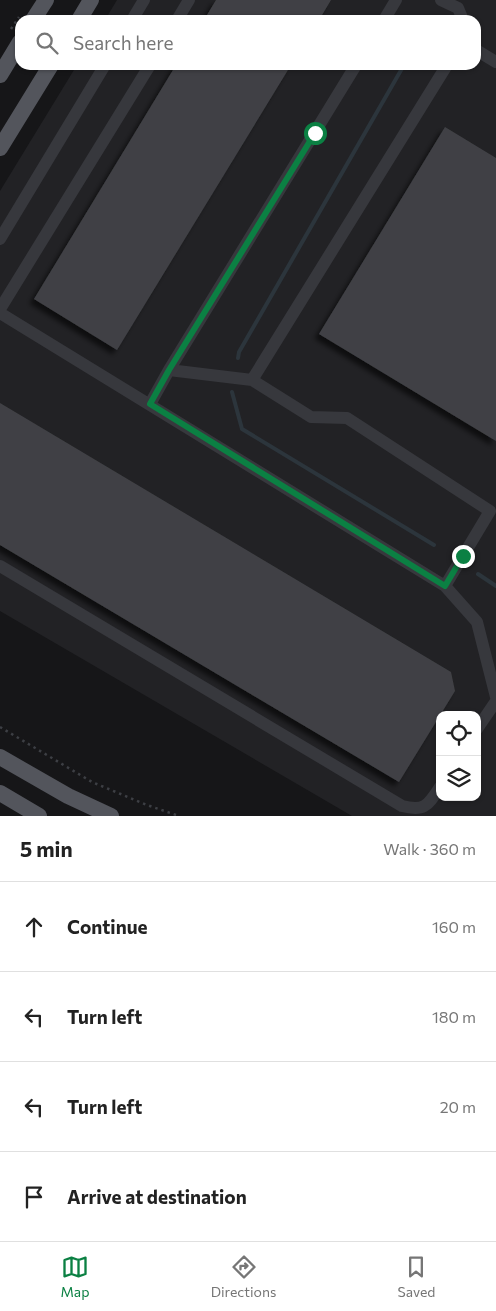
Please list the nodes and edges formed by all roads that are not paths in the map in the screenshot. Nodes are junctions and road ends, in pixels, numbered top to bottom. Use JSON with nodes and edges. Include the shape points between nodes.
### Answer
{"nodes":[{"id":1,"x":46,"y":0,"type":"edge"},
{"id":2,"x":91,"y":0,"type":"edge"},
{"id":3,"x":144,"y":0,"type":"edge"},
{"id":4,"x":189,"y":0,"type":"edge"},
{"id":5,"x":396,"y":0,"type":"edge"},
{"id":6,"x":441,"y":0,"type":"edge"},
{"id":7,"x":29,"y":15,"type":"edge"},
{"id":8,"x":81,"y":15,"type":"edge"},
{"id":9,"x":135,"y":15,"type":"edge"},
{"id":10,"x":180,"y":15,"type":"edge"},
{"id":11,"x":387,"y":15,"type":"edge"},
{"id":12,"x":461,"y":15,"type":"edge"},
{"id":13,"x":15,"y":37,"type":"edge"},
{"id":14,"x":481,"y":53,"type":"edge"},
{"id":15,"x":496,"y":62,"type":"edge"},
{"id":16,"x":2,"y":66,"type":"edge"},
{"id":17,"x":48,"y":70,"type":"edge"},
{"id":18,"x":102,"y":70,"type":"edge"},
{"id":19,"x":147,"y":70,"type":"edge"},
{"id":20,"x":353,"y":70,"type":"edge"},
{"id":21,"x":444,"y":70,"type":"edge"},
{"id":22,"x":0,"y":148,"type":"edge"},
{"id":23,"x":0,"y":239,"type":"edge"},
{"id":24,"x":0,"y":311,"type":"edge"},
{"id":25,"x":169,"y":370,"type":"junction"},
{"id":26,"x":252,"y":380,"type":"junction"},
{"id":27,"x":150,"y":404,"type":"junction"},
{"id":28,"x":493,"y":513,"type":"edge"},
{"id":29,"x":0,"y":566,"type":"edge"},
{"id":30,"x":445,"y":586,"type":"junction"},
{"id":31,"x":496,"y":697,"type":"edge"},
{"id":32,"x":496,"y":701,"type":"edge"},
{"id":33,"x":481,"y":723,"type":"edge"},
{"id":34,"x":0,"y":757,"type":"edge"},
{"id":35,"x":0,"y":793,"type":"edge"},
{"id":36,"x":436,"y":793,"type":"edge"},
{"id":37,"x":38,"y":816,"type":"edge"},
{"id":38,"x":111,"y":816,"type":"edge"}],
"edges":[{"from":1,"to":7,"type":"main road"},
{"from":2,"to":8,"type":"main road"},
{"from":3,"to":9,"type":"lane"},
{"from":4,"to":10,"type":"lane"},
{"from":5,"to":11,"type":"lane"},
{"from":6,"to":12,"type":"lane","via":[[458,8]]},
{"from":13,"to":16,"type":"main road"},
{"from":14,"to":15,"type":"lane"},
{"from":17,"to":22,"type":"main road"},
{"from":18,"to":23,"type":"lane"},
{"from":19,"to":24,"type":"lane"},
{"from":20,"to":25,"type":"lane"},
{"from":21,"to":26,"type":"lane"},
{"from":24,"to":27,"type":"lane"},
{"from":25,"to":26,"type":"lane"},
{"from":25,"to":27,"type":"lane"},
{"from":26,"to":28,"type":"lane","via":[[311,417],[347,418]]},
{"from":27,"to":30,"type":"lane"},
{"from":28,"to":30,"type":"lane"},
{"from":29,"to":36,"type":"lane","via":[[402,806],[415,809],[428,805]]},
{"from":30,"to":31,"type":"lane","via":[[477,622]]},
{"from":32,"to":33,"type":"lane"},
{"from":34,"to":38,"type":"main road","via":[[68,796]]},
{"from":35,"to":37,"type":"main road"}]}
